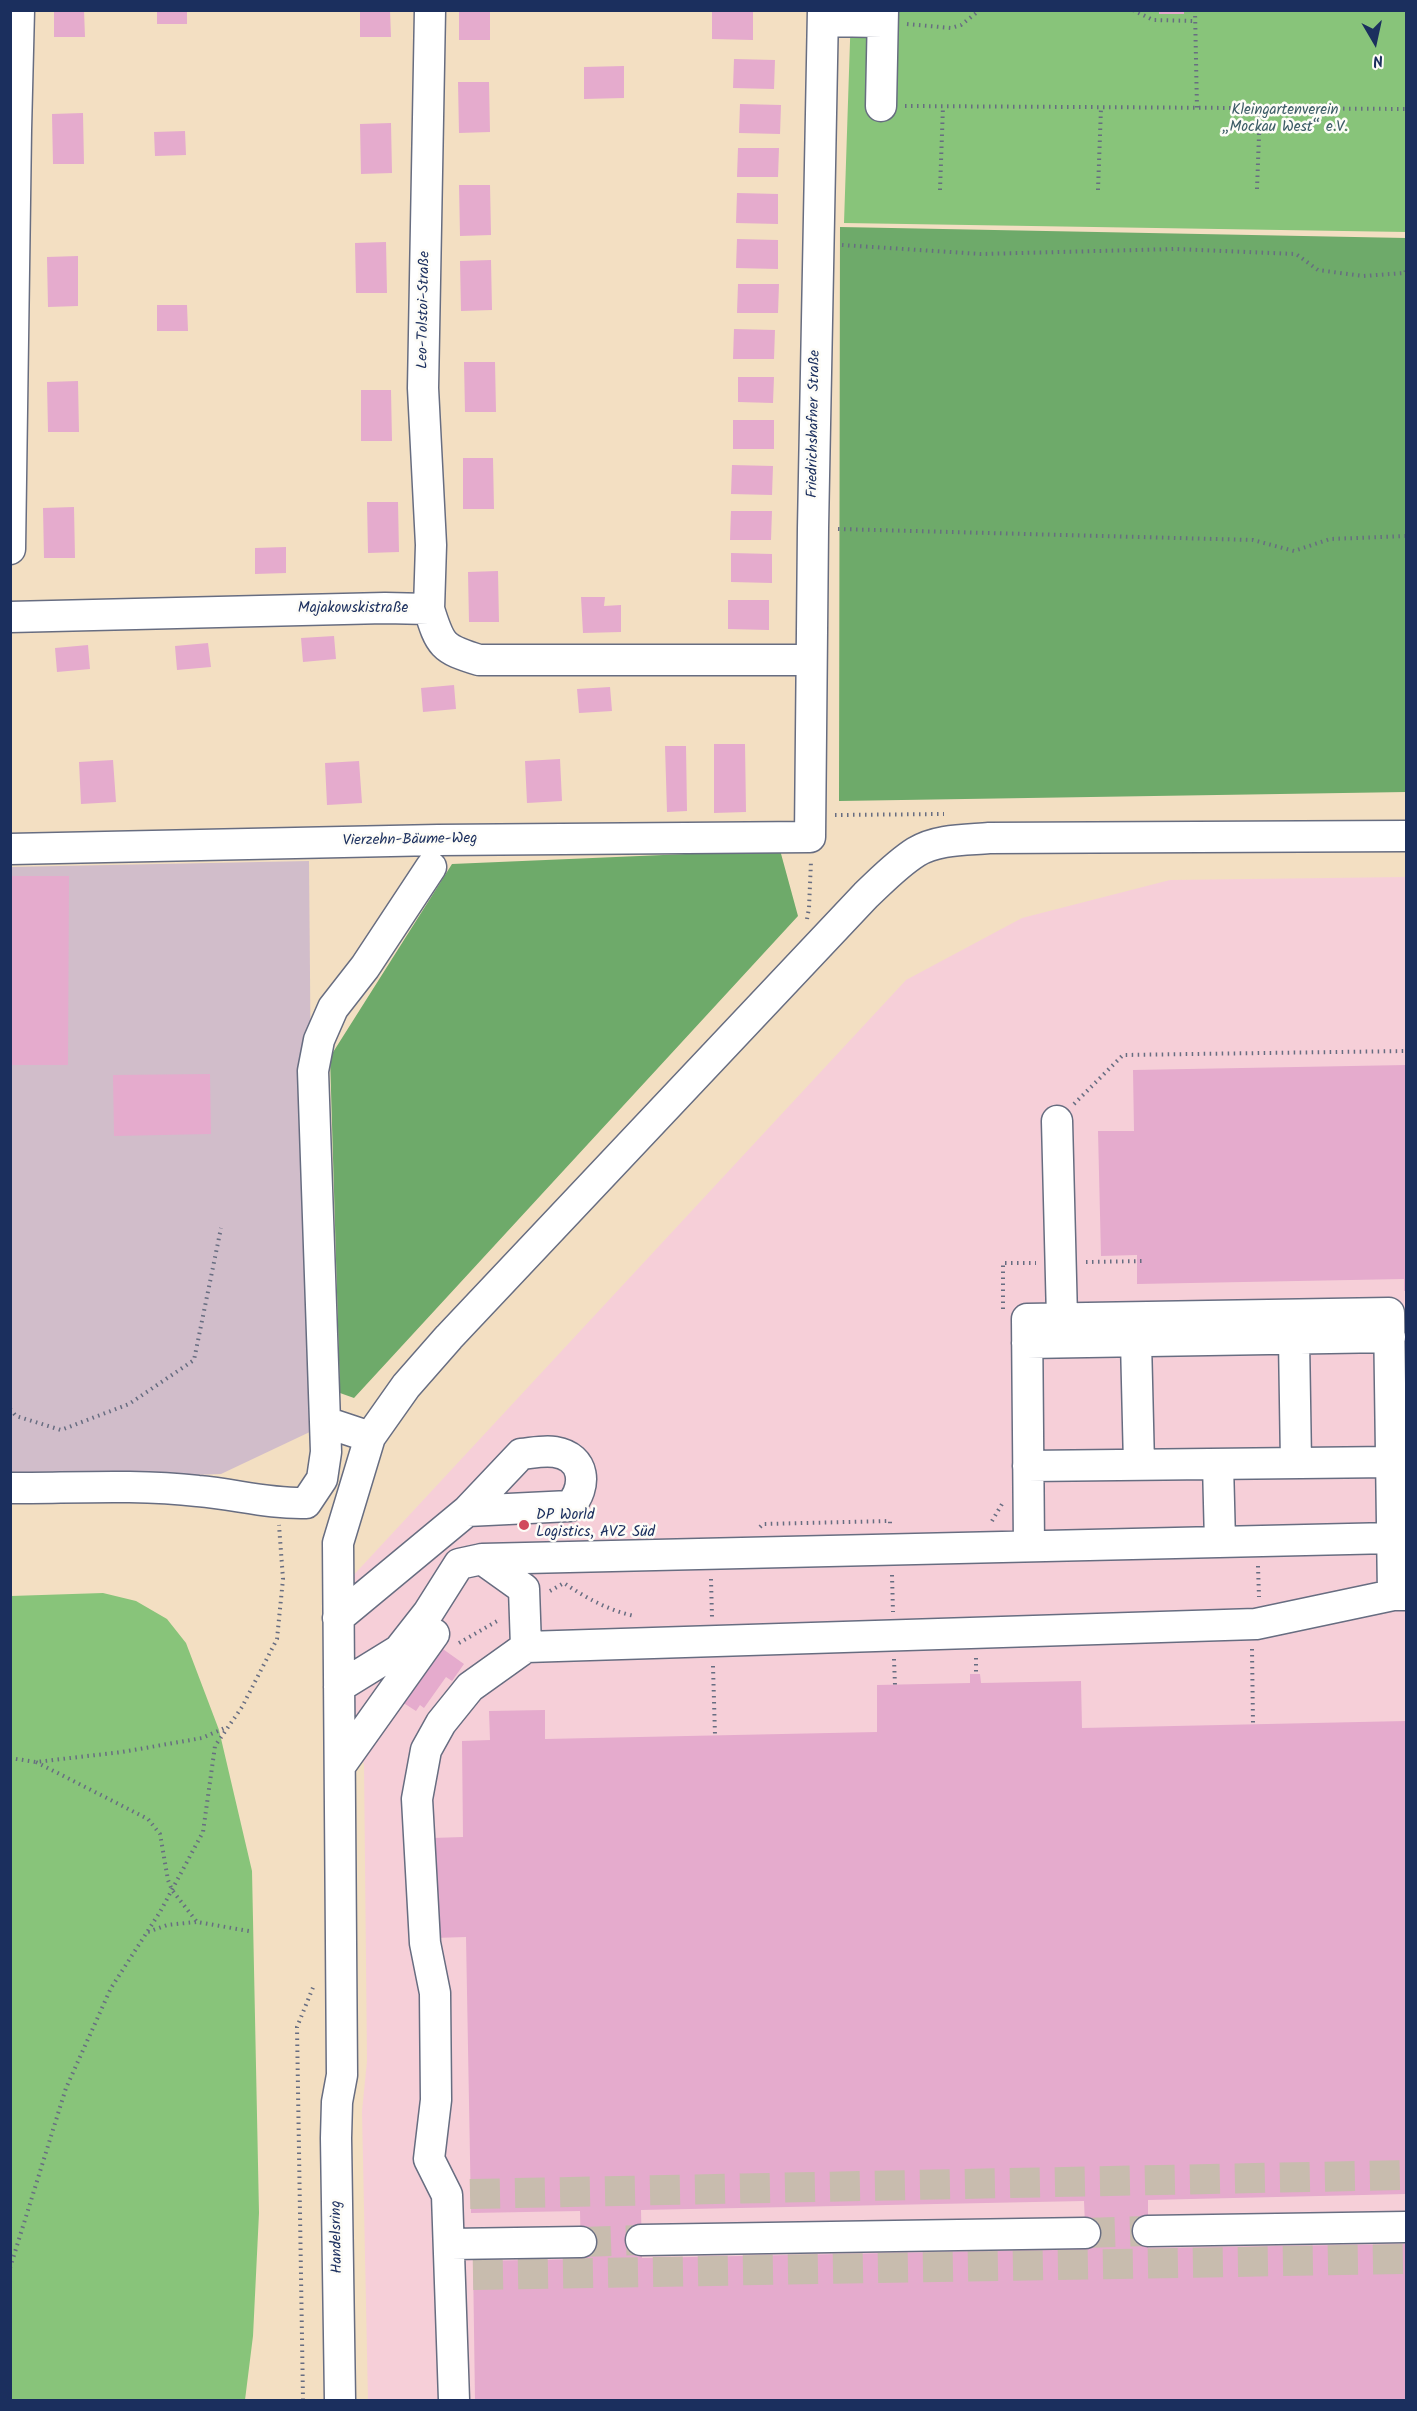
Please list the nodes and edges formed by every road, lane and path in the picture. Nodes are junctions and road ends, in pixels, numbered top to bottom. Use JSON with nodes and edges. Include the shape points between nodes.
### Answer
{"nodes":[{"id":1,"x":19,"y":10,"type":"edge"},
{"id":2,"x":430,"y":10,"type":"edge"},
{"id":3,"x":980,"y":10,"type":"edge"},
{"id":4,"x":1133,"y":10,"type":"edge"},
{"id":5,"x":1195,"y":10,"type":"edge"},
{"id":6,"x":823,"y":16,"type":"edge"},
{"id":7,"x":883,"y":16,"type":"edge"},
{"id":8,"x":1195,"y":21,"type":"junction"},
{"id":9,"x":881,"y":106,"type":"joint"},
{"id":10,"x":943,"y":106,"type":"junction"},
{"id":11,"x":1101,"y":108,"type":"junction"},
{"id":12,"x":1197,"y":108,"type":"junction"},
{"id":13,"x":1260,"y":109,"type":"junction"},
{"id":14,"x":1407,"y":109,"type":"edge"},
{"id":15,"x":13,"y":128,"type":"edge"},
{"id":16,"x":1257,"y":189,"type":"dead end"},
{"id":17,"x":940,"y":190,"type":"dead end"},
{"id":18,"x":1098,"y":190,"type":"dead end"},
{"id":19,"x":818,"y":243,"type":"junction"},
{"id":20,"x":1407,"y":270,"type":"edge"},
{"id":21,"x":813,"y":528,"type":"junction"},
{"id":22,"x":1407,"y":536,"type":"edge"},
{"id":23,"x":10,"y":549,"type":"edge"},
{"id":24,"x":429,"y":609,"type":"junction"},
{"id":25,"x":10,"y":616,"type":"edge"},
{"id":26,"x":811,"y":660,"type":"junction"},
{"id":27,"x":1407,"y":836,"type":"edge"},
{"id":28,"x":810,"y":837,"type":"joint"},
{"id":29,"x":10,"y":849,"type":"edge"},
{"id":30,"x":431,"y":867,"type":"dead end"},
{"id":31,"x":1407,"y":1051,"type":"edge"},
{"id":32,"x":1057,"y":1121,"type":"joint"},
{"id":33,"x":221,"y":1228,"type":"dead end"},
{"id":34,"x":1062,"y":1318,"type":"junction"},
{"id":35,"x":1390,"y":1337,"type":"junction"},
{"id":36,"x":1294,"y":1339,"type":"junction"},
{"id":37,"x":1137,"y":1341,"type":"junction"},
{"id":38,"x":1027,"y":1343,"type":"junction"},
{"id":39,"x":10,"y":1409,"type":"edge"},
{"id":40,"x":13,"y":1415,"type":"edge"},
{"id":41,"x":325,"y":1422,"type":"junction"},
{"id":42,"x":370,"y":1437,"type":"junction"},
{"id":43,"x":1391,"y":1462,"type":"junction"},
{"id":44,"x":1296,"y":1463,"type":"junction"},
{"id":45,"x":1218,"y":1464,"type":"junction"},
{"id":46,"x":1139,"y":1465,"type":"junction"},
{"id":47,"x":1029,"y":1466,"type":"junction"},
{"id":48,"x":10,"y":1488,"type":"edge"},
{"id":49,"x":278,"y":1504,"type":"junction"},
{"id":50,"x":467,"y":1511,"type":"dead end"},
{"id":51,"x":1392,"y":1538,"type":"junction"},
{"id":52,"x":1220,"y":1542,"type":"junction"},
{"id":53,"x":1029,"y":1546,"type":"junction"},
{"id":54,"x":482,"y":1559,"type":"junction"},
{"id":55,"x":1400,"y":1595,"type":"edge"},
{"id":56,"x":525,"y":1605,"type":"junction"},
{"id":57,"x":636,"y":1617,"type":"dead end"},
{"id":58,"x":338,"y":1618,"type":"junction"},
{"id":59,"x":435,"y":1633,"type":"junction"},
{"id":60,"x":526,"y":1647,"type":"junction"},
{"id":61,"x":339,"y":1687,"type":"junction"},
{"id":62,"x":228,"y":1727,"type":"junction"},
{"id":63,"x":10,"y":1758,"type":"edge"},
{"id":64,"x":36,"y":1762,"type":"junction"},
{"id":65,"x":340,"y":1766,"type":"junction"},
{"id":66,"x":172,"y":1890,"type":"junction"},
{"id":67,"x":197,"y":1922,"type":"junction"},
{"id":68,"x":249,"y":1931,"type":"dead end"},
{"id":69,"x":147,"y":1932,"type":"junction"},
{"id":70,"x":1407,"y":2227,"type":"edge"},
{"id":71,"x":1148,"y":2232,"type":"tunnel mouth"},
{"id":72,"x":1085,"y":2233,"type":"tunnel mouth"},
{"id":73,"x":641,"y":2240,"type":"tunnel mouth"},
{"id":74,"x":581,"y":2242,"type":"tunnel mouth"},
{"id":75,"x":451,"y":2244,"type":"junction"},
{"id":76,"x":10,"y":2268,"type":"edge"},
{"id":77,"x":340,"y":2400,"type":"edge"},
{"id":78,"x":454,"y":2400,"type":"edge"}],
"edges":[{"from":1,"to":15,"type":"street"},
{"from":2,"to":24,"type":"street","name":"Leo-Tolstoi-Straße","via":[[423,388],[431,545]]},
{"from":3,"to":7,"type":"path","via":[[961,25],[951,27]]},
{"from":4,"to":8,"type":"path","via":[[1153,20]]},
{"from":5,"to":8,"type":"path"},
{"from":6,"to":7,"type":"street"},
{"from":6,"to":19,"type":"street","name":"Friedrichshafner Straße"},
{"from":7,"to":9,"type":"street"},
{"from":8,"to":12,"type":"path"},
{"from":9,"to":10,"type":"path"},
{"from":10,"to":11,"type":"path"},
{"from":10,"to":17,"type":"path"},
{"from":11,"to":12,"type":"path"},
{"from":11,"to":18,"type":"path"},
{"from":12,"to":13,"type":"path"},
{"from":13,"to":14,"type":"path"},
{"from":13,"to":16,"type":"path"},
{"from":15,"to":23,"type":"street"},
{"from":19,"to":20,"type":"path","via":[[981,254],[1176,249],[1296,254],[1318,270],[1363,276]]},
{"from":19,"to":21,"type":"street","name":"Friedrichshafner Straße"},
{"from":21,"to":22,"type":"path","via":[[1252,540],[1294,551],[1330,539]]},
{"from":21,"to":26,"type":"street","name":"Friedrichshafner Straße"},
{"from":24,"to":25,"type":"street","name":"Majakowskistraße"},
{"from":24,"to":26,"type":"street","name":"Majakowskistraße","via":[[438,639],[455,653],[479,660]]},
{"from":26,"to":28,"type":"street","name":"Friedrichshafner Straße"},
{"from":27,"to":42,"type":"street","name":"Handelsring","via":[[989,838],[948,842],[918,851],[866,895],[449,1337],[406,1386]]},
{"from":28,"to":29,"type":"street","name":"Vierzehn-Bäume-Weg"},
{"from":30,"to":41,"type":"street","via":[[333,1008],[319,1040],[313,1071]]},
{"from":31,"to":32,"type":"path","via":[[1122,1055]]},
{"from":32,"to":34,"type":"street"},
{"from":33,"to":40,"type":"path","via":[[194,1360],[129,1404],[61,1430]]},
{"from":34,"to":35,"type":"street","via":[[1389,1313]]},
{"from":34,"to":38,"type":"street","via":[[1027,1318]]},
{"from":35,"to":36,"type":"street"},
{"from":35,"to":43,"type":"street"},
{"from":36,"to":37,"type":"street"},
{"from":36,"to":44,"type":"street"},
{"from":37,"to":38,"type":"street"},
{"from":37,"to":46,"type":"street"},
{"from":38,"to":47,"type":"street"},
{"from":39,"to":40,"type":"path"},
{"from":41,"to":42,"type":"street"},
{"from":41,"to":49,"type":"street","via":[[322,1479],[306,1503]]},
{"from":42,"to":58,"type":"street","name":"Handelsring","via":[[338,1543]]},
{"from":43,"to":44,"type":"street"},
{"from":43,"to":51,"type":"street"},
{"from":44,"to":45,"type":"street"},
{"from":45,"to":46,"type":"street"},
{"from":45,"to":52,"type":"street"},
{"from":46,"to":47,"type":"street"},
{"from":47,"to":53,"type":"street"},
{"from":48,"to":49,"type":"street","via":[[143,1487],[199,1491]]},
{"from":49,"to":62,"type":"path","via":[[283,1579],[277,1639]]},
{"from":50,"to":58,"type":"street"},
{"from":51,"to":52,"type":"street"},
{"from":51,"to":55,"type":"street"},
{"from":52,"to":53,"type":"street"},
{"from":53,"to":54,"type":"street"},
{"from":54,"to":56,"type":"street","via":[[524,1589]]},
{"from":54,"to":59,"type":"street"},
{"from":54,"to":61,"type":"street","via":[[459,1564],[428,1614],[399,1650]]},
{"from":55,"to":60,"type":"street","via":[[1256,1624]]},
{"from":56,"to":57,"type":"path","via":[[564,1583],[588,1599]]},
{"from":56,"to":59,"type":"path","via":[[454,1645]]},
{"from":56,"to":60,"type":"street"},
{"from":58,"to":61,"type":"street","name":"Handelsring"},
{"from":59,"to":65,"type":"street"},
{"from":60,"to":75,"type":"street","via":[[470,1687],[441,1723],[426,1750],[417,1799],[425,1943],[435,1993],[436,2100],[429,2159],[459,2195]]},
{"from":61,"to":65,"type":"street","name":"Handelsring"},
{"from":62,"to":64,"type":"path","via":[[202,1738]]},
{"from":62,"to":66,"type":"path","via":[[214,1746],[203,1832]]},
{"from":63,"to":64,"type":"path"},
{"from":64,"to":66,"type":"path","via":[[148,1819],[160,1834]]},
{"from":65,"to":77,"type":"street","name":"Handelsring","via":[[342,2075],[336,2138]]},
{"from":66,"to":67,"type":"path"},
{"from":66,"to":69,"type":"path"},
{"from":67,"to":68,"type":"path"},
{"from":67,"to":69,"type":"path"},
{"from":69,"to":76,"type":"path","via":[[111,1988],[66,2088]]},
{"from":70,"to":71,"type":"street"},
{"from":72,"to":73,"type":"street"},
{"from":74,"to":75,"type":"street"},
{"from":75,"to":78,"type":"street","via":[[462,2283]]}]}
